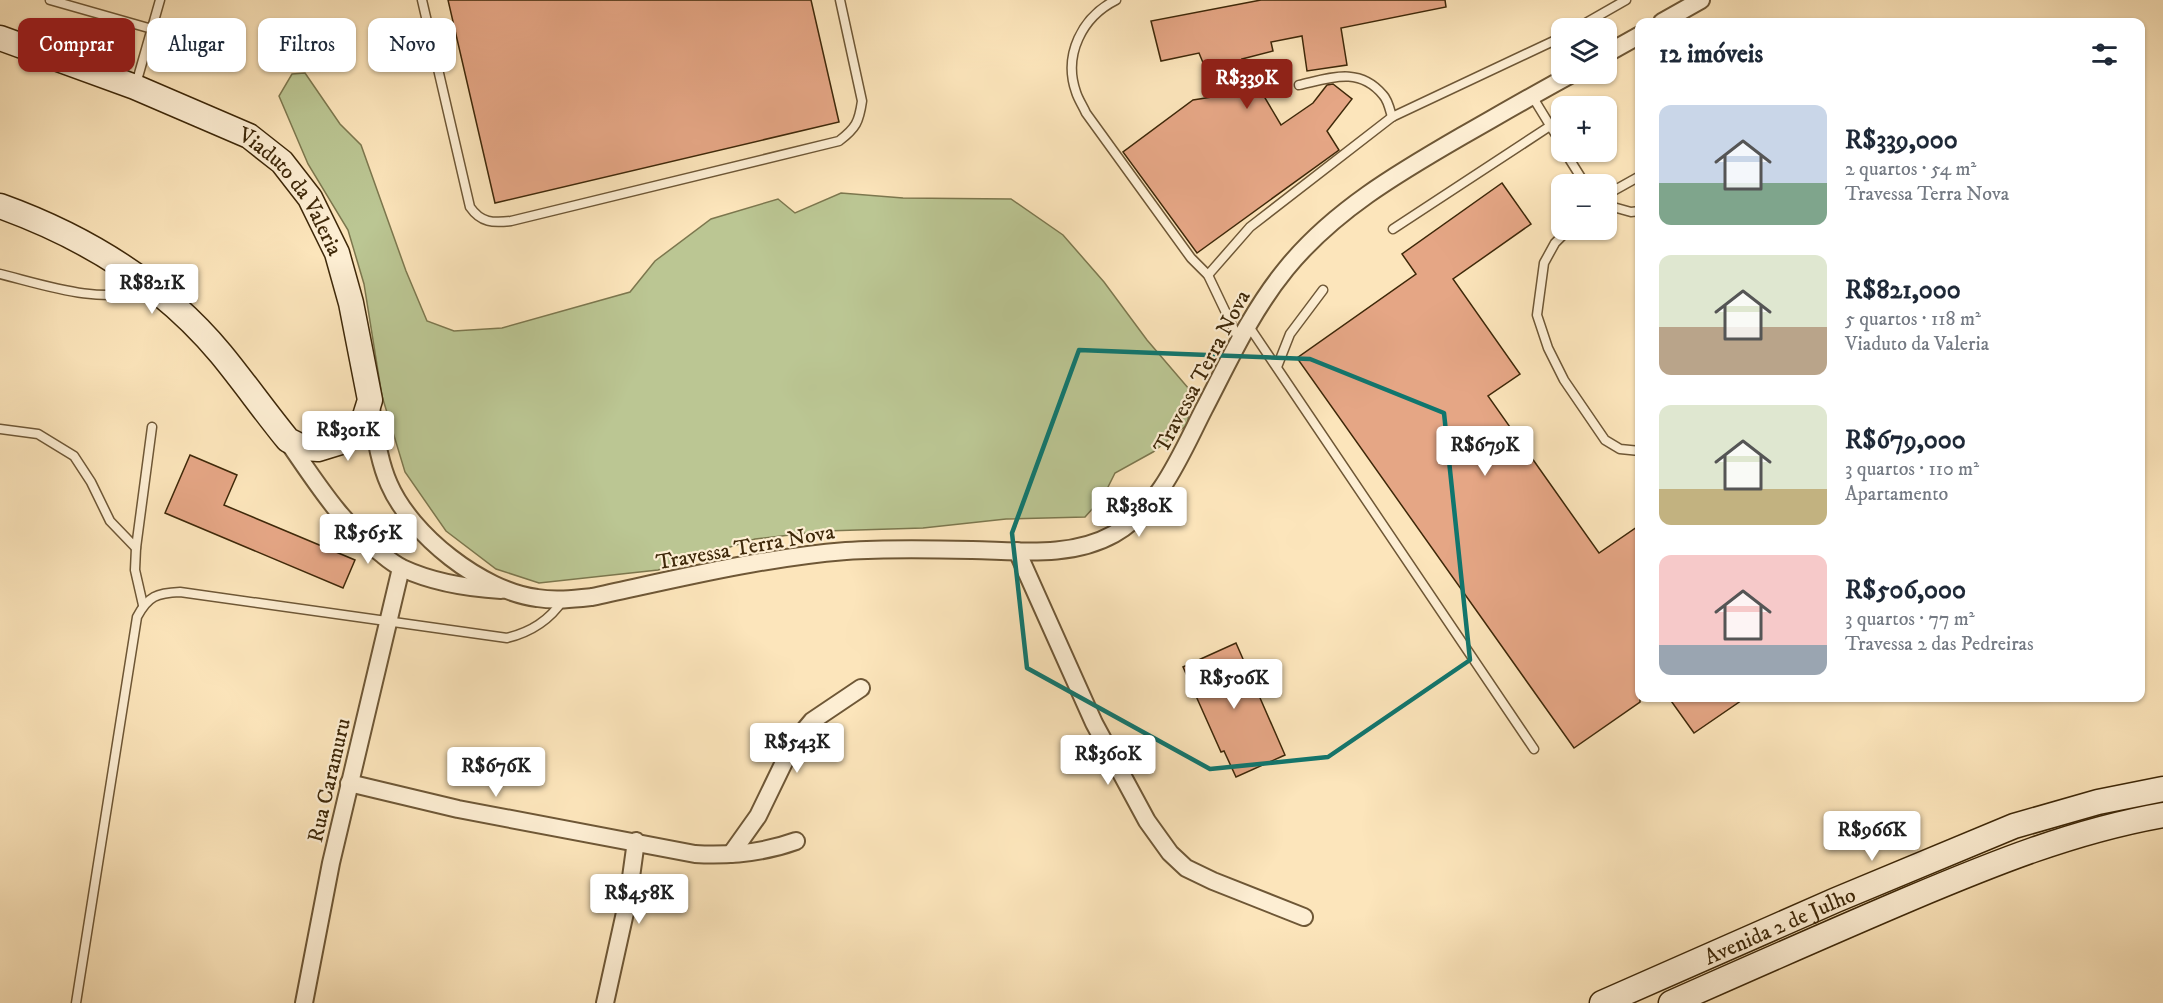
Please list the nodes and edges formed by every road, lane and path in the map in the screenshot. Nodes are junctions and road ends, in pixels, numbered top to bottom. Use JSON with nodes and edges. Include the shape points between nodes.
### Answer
{"nodes":[{"id":1,"x":50,"y":0,"type":"edge"},
{"id":2,"x":160,"y":0,"type":"edge"},
{"id":3,"x":422,"y":0,"type":"edge"},
{"id":4,"x":840,"y":0,"type":"edge"},
{"id":5,"x":1116,"y":0,"type":"edge"},
{"id":6,"x":1626,"y":0,"type":"edge"},
{"id":7,"x":1701,"y":0,"type":"edge"},
{"id":8,"x":155,"y":18,"type":"edge"},
{"id":9,"x":1594,"y":18,"type":"edge"},
{"id":10,"x":1669,"y":18,"type":"edge"},
{"id":11,"x":147,"y":28,"type":"edge"},
{"id":12,"x":0,"y":38,"type":"edge"},
{"id":13,"x":1635,"y":38,"type":"edge"},
{"id":14,"x":1551,"y":43,"type":"edge"},
{"id":15,"x":147,"y":46,"type":"edge"},
{"id":16,"x":1617,"y":48,"type":"edge"},
{"id":17,"x":1554,"y":84,"type":"edge"},
{"id":18,"x":1299,"y":85,"type":"dead end"},
{"id":19,"x":135,"y":87,"type":"junction"},
{"id":20,"x":1532,"y":96,"type":"junction"},
{"id":21,"x":1392,"y":117,"type":"junction"},
{"id":22,"x":1550,"y":126,"type":"joint"},
{"id":23,"x":1635,"y":179,"type":"edge"},
{"id":24,"x":1617,"y":189,"type":"edge"},
{"id":25,"x":0,"y":206,"type":"edge"},
{"id":26,"x":1617,"y":208,"type":"edge"},
{"id":27,"x":1635,"y":212,"type":"edge"},
{"id":28,"x":1393,"y":230,"type":"dead end"},
{"id":29,"x":1558,"y":240,"type":"edge"},
{"id":30,"x":0,"y":274,"type":"edge"},
{"id":31,"x":1208,"y":275,"type":"junction"},
{"id":32,"x":153,"y":288,"type":"junction"},
{"id":33,"x":1323,"y":290,"type":"dead end"},
{"id":34,"x":1248,"y":324,"type":"junction"},
{"id":35,"x":1239,"y":340,"type":"junction"},
{"id":36,"x":1277,"y":367,"type":"junction"},
{"id":37,"x":370,"y":400,"type":"junction"},
{"id":38,"x":152,"y":427,"type":"dead end"},
{"id":39,"x":0,"y":429,"type":"edge"},
{"id":40,"x":288,"y":440,"type":"junction"},
{"id":41,"x":1635,"y":450,"type":"edge"},
{"id":42,"x":136,"y":548,"type":"junction"},
{"id":43,"x":1017,"y":551,"type":"junction"},
{"id":44,"x":401,"y":568,"type":"junction"},
{"id":45,"x":508,"y":590,"type":"junction"},
{"id":46,"x":563,"y":600,"type":"junction"},
{"id":47,"x":143,"y":605,"type":"junction"},
{"id":48,"x":388,"y":621,"type":"junction"},
{"id":49,"x":861,"y":688,"type":"dead end"},
{"id":50,"x":1533,"y":749,"type":"dead end"},
{"id":51,"x":350,"y":783,"type":"junction"},
{"id":52,"x":2163,"y":789,"type":"edge"},
{"id":53,"x":2163,"y":815,"type":"edge"},
{"id":54,"x":636,"y":841,"type":"junction"},
{"id":55,"x":796,"y":842,"type":"dead end"},
{"id":56,"x":732,"y":854,"type":"junction"},
{"id":57,"x":1304,"y":917,"type":"dead end"},
{"id":58,"x":76,"y":1003,"type":"edge"},
{"id":59,"x":304,"y":1003,"type":"edge"},
{"id":60,"x":605,"y":1003,"type":"edge"},
{"id":61,"x":1602,"y":1003,"type":"edge"},
{"id":62,"x":1671,"y":1003,"type":"edge"}],
"edges":[{"from":1,"to":11,"type":"lane"},
{"from":2,"to":8,"type":"lane"},
{"from":3,"to":4,"type":"lane","via":[[470,207],[477,217],[492,223],[839,141],[853,131],[862,101]]},
{"from":5,"to":31,"type":"lane","via":[[1082,28],[1073,52],[1075,92],[1086,113],[1191,258]]},
{"from":6,"to":9,"type":"lane"},
{"from":7,"to":10,"type":"street"},
{"from":12,"to":19,"type":"main road","name":"Viaduto da Valeria"},
{"from":13,"to":16,"type":"street"},
{"from":14,"to":21,"type":"lane"},
{"from":15,"to":19,"type":"lane"},
{"from":17,"to":20,"type":"street","name":"Travessa Terra Nova"},
{"from":18,"to":21,"type":"lane","via":[[1344,75],[1367,81],[1385,96]]},
{"from":19,"to":37,"type":"main road","name":"Viaduto da Valeria","via":[[249,136],[282,162],[309,198],[337,253]]},
{"from":20,"to":22,"type":"lane"},
{"from":20,"to":34,"type":"street","name":"Travessa Terra Nova","via":[[1413,164],[1340,214],[1286,270]]},
{"from":21,"to":31,"type":"lane","via":[[1250,227]]},
{"from":22,"to":28,"type":"lane"},
{"from":23,"to":24,"type":"lane"},
{"from":25,"to":32,"type":"main road","via":[[78,238]]},
{"from":26,"to":27,"type":"lane"},
{"from":29,"to":41,"type":"lane","via":[[1544,263],[1537,315],[1548,348],[1564,380],[1605,440],[1620,449]]},
{"from":30,"to":32,"type":"lane","via":[[91,295],[116,296]]},
{"from":31,"to":35,"type":"lane"},
{"from":32,"to":40,"type":"main road","via":[[220,352]]},
{"from":33,"to":36,"type":"lane","via":[[1290,334]]},
{"from":34,"to":35,"type":"street","name":"Travessa Terra Nova"},
{"from":34,"to":36,"type":"lane"},
{"from":35,"to":43,"type":"street","name":"Travessa Terra Nova","via":[[1173,471],[1140,513],[1115,533],[1082,547]]},
{"from":36,"to":50,"type":"lane"},
{"from":37,"to":40,"type":"main road","via":[[357,429],[344,441],[318,449],[304,448]]},
{"from":37,"to":45,"type":"street","via":[[381,463],[389,485],[416,527],[467,570]]},
{"from":38,"to":42,"type":"lane"},
{"from":39,"to":42,"type":"lane","via":[[38,434],[74,456],[110,521]]},
{"from":40,"to":44,"type":"street","via":[[351,526]]},
{"from":42,"to":47,"type":"lane","via":[[135,570]]},
{"from":43,"to":46,"type":"street","name":"Travessa Terra Nova","via":[[894,549],[814,554]]},
{"from":43,"to":57,"type":"street","via":[[1094,723],[1147,821],[1170,853],[1186,867],[1213,881]]},
{"from":44,"to":45,"type":"street","via":[[450,585]]},
{"from":44,"to":48,"type":"street","name":"Rua Caramuru"},
{"from":45,"to":46,"type":"street","name":"Travessa Terra Nova","via":[[535,598]]},
{"from":46,"to":48,"type":"lane","via":[[545,622],[507,638]]},
{"from":47,"to":48,"type":"lane","via":[[153,596],[180,592]]},
{"from":47,"to":58,"type":"lane","via":[[137,616]]},
{"from":48,"to":51,"type":"street","name":"Rua Caramuru"},
{"from":49,"to":56,"type":"street","via":[[812,721],[802,733],[758,816]]},
{"from":51,"to":54,"type":"street","via":[[458,809]]},
{"from":51,"to":59,"type":"street","name":"Rua Caramuru"},
{"from":52,"to":61,"type":"main road","name":"Avenida 2 de Julho","via":[[2098,802],[2014,826]]},
{"from":53,"to":62,"type":"main road","name":"Avenida 2 de Julho","via":[[2049,843],[1987,866]]},
{"from":54,"to":56,"type":"street","via":[[695,854]]},
{"from":54,"to":60,"type":"street","via":[[628,899]]},
{"from":55,"to":56,"type":"street"}]}
